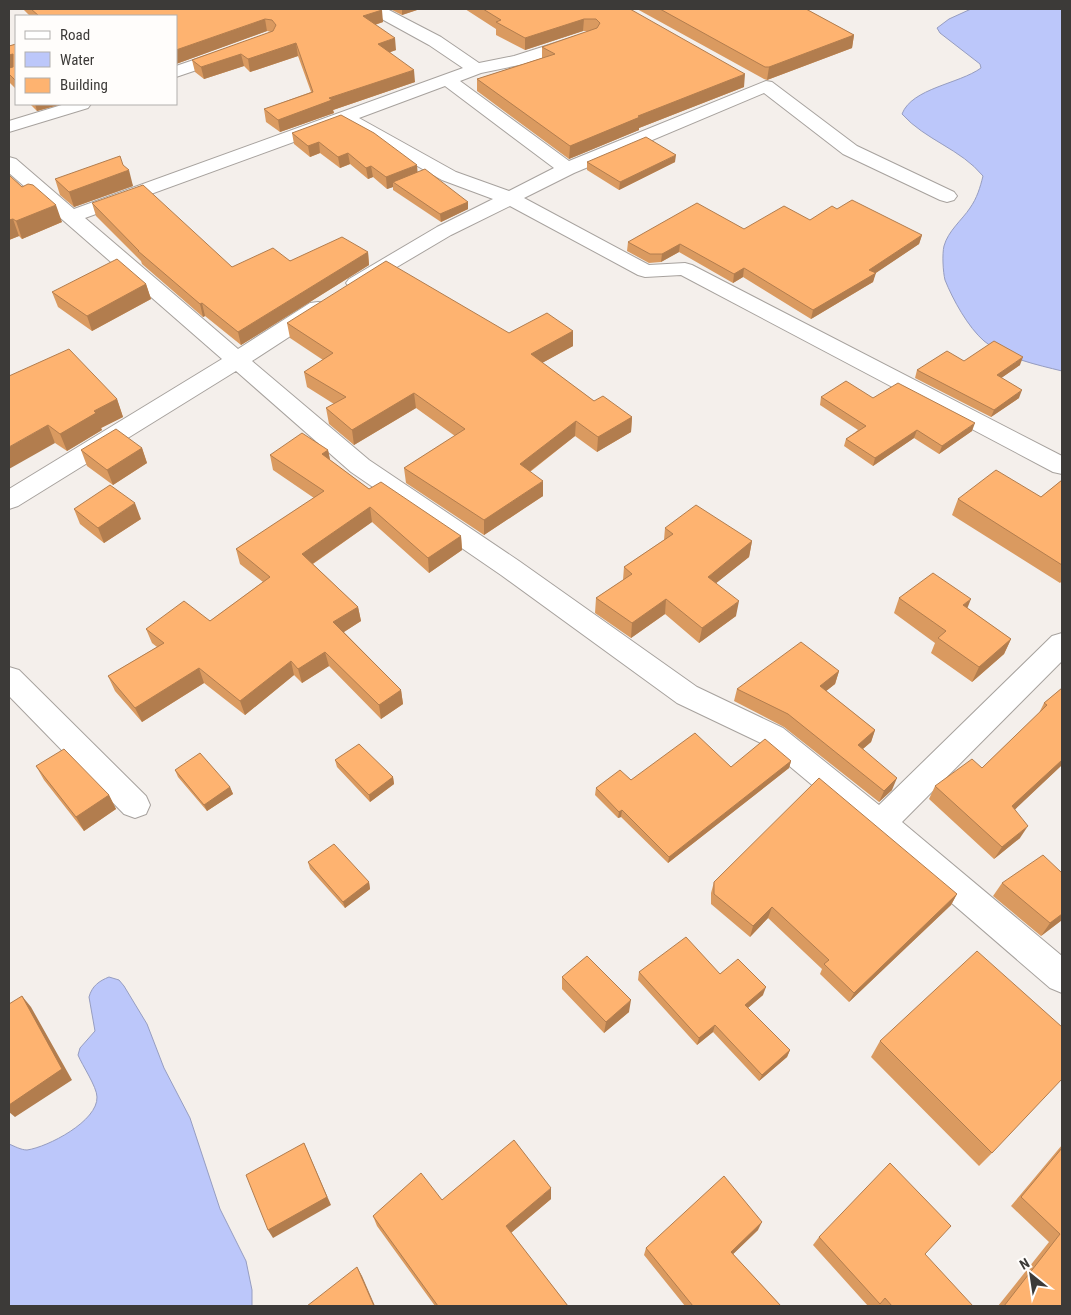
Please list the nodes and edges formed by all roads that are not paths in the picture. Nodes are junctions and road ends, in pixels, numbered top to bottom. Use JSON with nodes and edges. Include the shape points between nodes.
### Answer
{"nodes":[{"id":1,"x":375,"y":9,"type":"edge"},
{"id":2,"x":590,"y":36,"type":"edge"},
{"id":3,"x":240,"y":49,"type":"edge"},
{"id":4,"x":476,"y":69,"type":"junction"},
{"id":5,"x":178,"y":71,"type":"edge"},
{"id":6,"x":447,"y":79,"type":"junction"},
{"id":7,"x":79,"y":105,"type":"edge"},
{"id":8,"x":345,"y":117,"type":"junction"},
{"id":9,"x":9,"y":127,"type":"edge"},
{"id":10,"x":9,"y":163,"type":"edge"},
{"id":11,"x":567,"y":168,"type":"junction"},
{"id":12,"x":947,"y":196,"type":"dead end"},
{"id":13,"x":510,"y":198,"type":"junction"},
{"id":14,"x":71,"y":217,"type":"junction"},
{"id":15,"x":237,"y":360,"type":"junction"},
{"id":16,"x":1062,"y":466,"type":"edge"},
{"id":17,"x":9,"y":500,"type":"edge"},
{"id":18,"x":1062,"y":644,"type":"edge"},
{"id":19,"x":9,"y":678,"type":"edge"},
{"id":20,"x":135,"y":805,"type":"dead end"},
{"id":21,"x":880,"y":824,"type":"junction"},
{"id":22,"x":1062,"y":977,"type":"edge"}],
"edges":[{"from":1,"to":4,"type":"street","via":[[435,41]]},
{"from":2,"to":4,"type":"street","via":[[518,60]]},
{"from":3,"to":5,"type":"street"},
{"from":4,"to":6,"type":"street"},
{"from":6,"to":8,"type":"street"},
{"from":6,"to":11,"type":"street"},
{"from":7,"to":9,"type":"street"},
{"from":8,"to":13,"type":"street","via":[[449,176]]},
{"from":8,"to":14,"type":"street"},
{"from":10,"to":14,"type":"street"},
{"from":11,"to":12,"type":"street","via":[[754,83],[766,86],[850,150]]},
{"from":11,"to":13,"type":"street"},
{"from":13,"to":15,"type":"street","via":[[389,262]]},
{"from":13,"to":16,"type":"street","via":[[645,270],[685,269]]},
{"from":14,"to":15,"type":"street"},
{"from":15,"to":17,"type":"street"},
{"from":15,"to":21,"type":"street","via":[[360,466],[510,568],[686,695],[773,736]]},
{"from":18,"to":21,"type":"street"},
{"from":19,"to":20,"type":"street"},
{"from":21,"to":22,"type":"street"}]}
